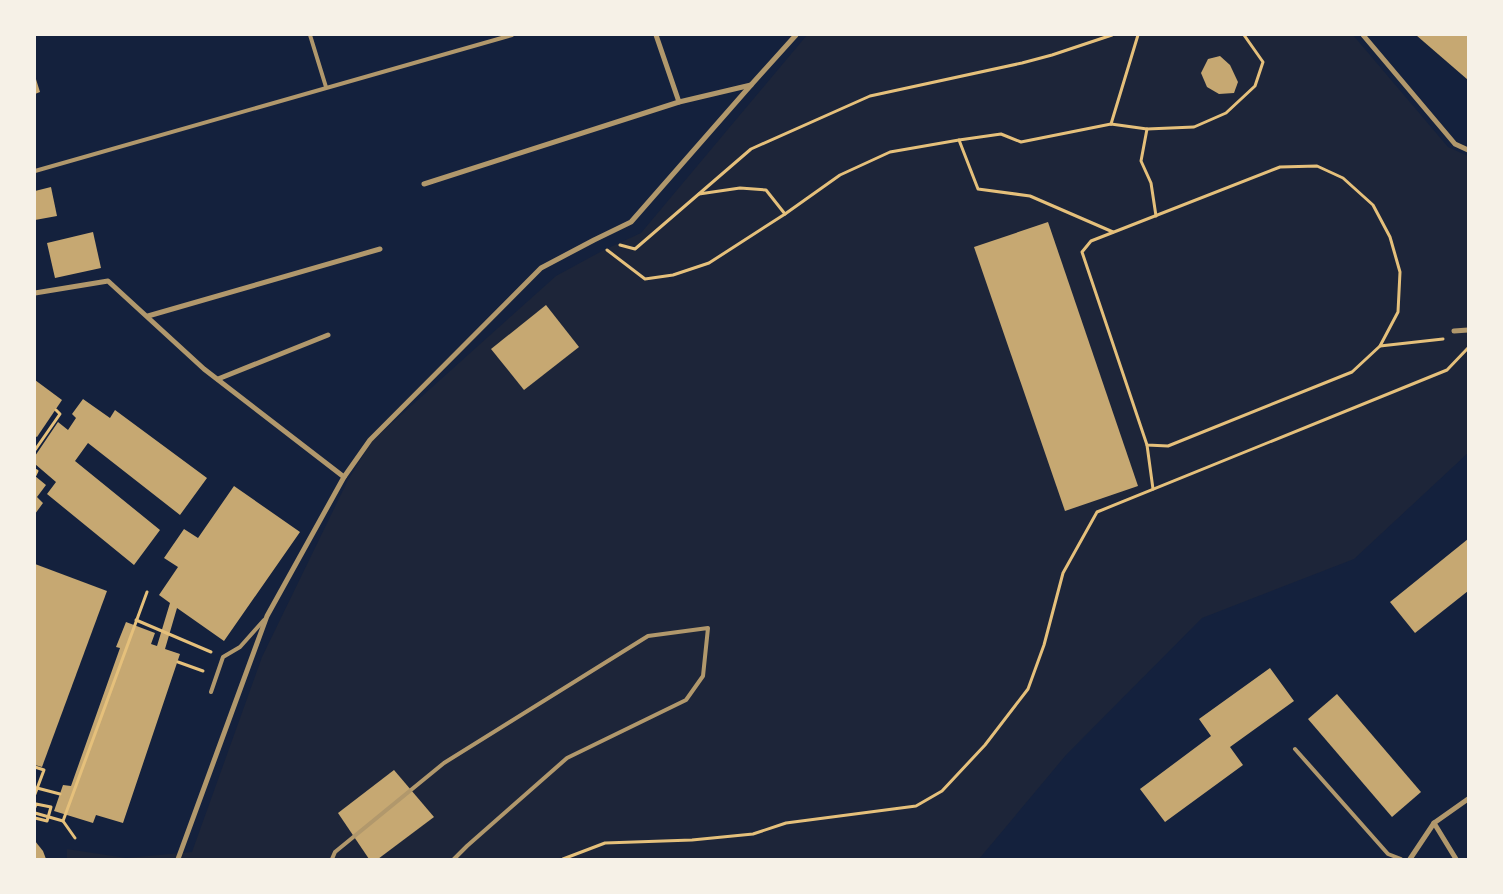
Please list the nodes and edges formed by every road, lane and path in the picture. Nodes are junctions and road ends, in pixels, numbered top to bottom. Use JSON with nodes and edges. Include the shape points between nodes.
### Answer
{"nodes":[{"id":1,"x":310,"y":35,"type":"edge"},
{"id":2,"x":512,"y":35,"type":"edge"},
{"id":3,"x":656,"y":35,"type":"edge"},
{"id":4,"x":796,"y":35,"type":"edge"},
{"id":5,"x":1112,"y":35,"type":"edge"},
{"id":6,"x":1138,"y":35,"type":"edge"},
{"id":7,"x":1244,"y":35,"type":"edge"},
{"id":8,"x":1363,"y":35,"type":"edge"},
{"id":9,"x":751,"y":85,"type":"junction"},
{"id":10,"x":326,"y":88,"type":"junction"},
{"id":11,"x":679,"y":102,"type":"junction"},
{"id":12,"x":1111,"y":124,"type":"junction"},
{"id":13,"x":1147,"y":129,"type":"junction"},
{"id":14,"x":959,"y":140,"type":"junction"},
{"id":15,"x":1468,"y":150,"type":"edge"},
{"id":16,"x":35,"y":171,"type":"edge"},
{"id":17,"x":424,"y":184,"type":"dead end"},
{"id":18,"x":698,"y":194,"type":"junction"},
{"id":19,"x":785,"y":214,"type":"junction"},
{"id":20,"x":1156,"y":216,"type":"junction"},
{"id":21,"x":1113,"y":232,"type":"junction"},
{"id":22,"x":596,"y":239,"type":"junction"},
{"id":23,"x":380,"y":249,"type":"dead end"},
{"id":24,"x":35,"y":293,"type":"edge"},
{"id":25,"x":148,"y":316,"type":"junction"},
{"id":26,"x":1468,"y":330,"type":"edge"},
{"id":27,"x":1454,"y":331,"type":"dead end"},
{"id":28,"x":328,"y":335,"type":"dead end"},
{"id":29,"x":1448,"y":338,"type":"dead end"},
{"id":30,"x":1380,"y":346,"type":"junction"},
{"id":31,"x":1468,"y":348,"type":"edge"},
{"id":32,"x":218,"y":379,"type":"junction"},
{"id":33,"x":56,"y":410,"type":"dead end"},
{"id":34,"x":1147,"y":445,"type":"junction"},
{"id":35,"x":35,"y":450,"type":"edge"},
{"id":36,"x":35,"y":470,"type":"edge"},
{"id":37,"x":35,"y":475,"type":"edge"},
{"id":38,"x":344,"y":477,"type":"junction"},
{"id":39,"x":1153,"y":489,"type":"junction"},
{"id":40,"x":147,"y":592,"type":"dead end"},
{"id":41,"x":267,"y":616,"type":"junction"},
{"id":42,"x":136,"y":620,"type":"junction"},
{"id":43,"x":223,"y":657,"type":"junction"},
{"id":44,"x":178,"y":662,"type":"dead end"},
{"id":45,"x":217,"y":676,"type":"junction"},
{"id":46,"x":211,"y":692,"type":"dead end"},
{"id":47,"x":1295,"y":749,"type":"dead end"},
{"id":48,"x":35,"y":767,"type":"edge"},
{"id":49,"x":37,"y":788,"type":"junction"},
{"id":50,"x":35,"y":794,"type":"edge"},
{"id":51,"x":60,"y":794,"type":"dead end"},
{"id":52,"x":1468,"y":799,"type":"edge"},
{"id":53,"x":35,"y":806,"type":"edge"},
{"id":54,"x":35,"y":813,"type":"edge"},
{"id":55,"x":48,"y":817,"type":"junction"},
{"id":56,"x":35,"y":818,"type":"edge"},
{"id":57,"x":63,"y":821,"type":"junction"},
{"id":58,"x":1434,"y":823,"type":"junction"},
{"id":59,"x":75,"y":838,"type":"dead end"},
{"id":60,"x":178,"y":859,"type":"edge"},
{"id":61,"x":332,"y":859,"type":"edge"},
{"id":62,"x":454,"y":859,"type":"edge"},
{"id":63,"x":563,"y":859,"type":"edge"},
{"id":64,"x":1401,"y":859,"type":"edge"},
{"id":65,"x":1410,"y":859,"type":"edge"},
{"id":66,"x":1456,"y":859,"type":"edge"}],
"edges":[{"from":1,"to":10,"type":"lane"},
{"from":2,"to":10,"type":"lane"},
{"from":3,"to":11,"type":"street"},
{"from":4,"to":9,"type":"street"},
{"from":5,"to":18,"type":"path","via":[[1029,61],[870,96],[751,149]]},
{"from":6,"to":12,"type":"path"},
{"from":7,"to":13,"type":"path","via":[[1263,62],[1255,86],[1226,112],[1194,126]]},
{"from":8,"to":15,"type":"street","via":[[1455,144]]},
{"from":9,"to":11,"type":"street"},
{"from":9,"to":22,"type":"street","via":[[631,222]]},
{"from":10,"to":16,"type":"lane"},
{"from":11,"to":17,"type":"street"},
{"from":12,"to":13,"type":"path"},
{"from":12,"to":14,"type":"path","via":[[1021,142],[1001,134]]},
{"from":13,"to":20,"type":"path","via":[[1141,162],[1151,183]]},
{"from":14,"to":19,"type":"path","via":[[890,152],[840,175]]},
{"from":14,"to":21,"type":"path","via":[[978,189],[1030,196]]},
{"from":18,"to":19,"type":"path","via":[[740,188],[766,190]]},
{"from":18,"to":22,"type":"path","via":[[635,249]]},
{"from":19,"to":22,"type":"path","via":[[709,263],[673,275],[644,280]]},
{"from":20,"to":21,"type":"path"},
{"from":20,"to":30,"type":"path","via":[[1280,167],[1317,166],[1343,178],[1373,205],[1390,237],[1400,272],[1398,312]]},
{"from":21,"to":34,"type":"path","via":[[1091,241],[1082,252]]},
{"from":22,"to":38,"type":"street","via":[[541,268],[370,440]]},
{"from":23,"to":25,"type":"street"},
{"from":24,"to":25,"type":"street","via":[[108,281]]},
{"from":25,"to":32,"type":"street"},
{"from":26,"to":27,"type":"street"},
{"from":28,"to":32,"type":"street"},
{"from":29,"to":30,"type":"path"},
{"from":30,"to":34,"type":"path","via":[[1352,372],[1175,444]]},
{"from":31,"to":39,"type":"path","via":[[1447,370]]},
{"from":32,"to":38,"type":"street"},
{"from":33,"to":35,"type":"path","via":[[60,414]]},
{"from":34,"to":39,"type":"path"},
{"from":36,"to":37,"type":"path"},
{"from":38,"to":41,"type":"street"},
{"from":39,"to":63,"type":"path","via":[[1097,512],[1063,573],[1044,645],[1028,689],[985,745],[942,791],[916,806],[786,823],[753,834],[605,843]]},
{"from":40,"to":42,"type":"path"},
{"from":41,"to":43,"type":"lane","via":[[240,647]]},
{"from":41,"to":60,"type":"street"},
{"from":42,"to":43,"type":"path"},
{"from":42,"to":57,"type":"path"},
{"from":43,"to":45,"type":"lane"},
{"from":44,"to":45,"type":"path"},
{"from":45,"to":46,"type":"lane"},
{"from":47,"to":64,"type":"lane","via":[[1388,854]]},
{"from":48,"to":49,"type":"path","via":[[44,770]]},
{"from":49,"to":50,"type":"path"},
{"from":49,"to":51,"type":"path"},
{"from":52,"to":58,"type":"street"},
{"from":53,"to":55,"type":"path","via":[[51,807]]},
{"from":54,"to":55,"type":"path"},
{"from":55,"to":56,"type":"path","via":[[47,821]]},
{"from":55,"to":57,"type":"path"},
{"from":57,"to":59,"type":"path"},
{"from":58,"to":65,"type":"street"},
{"from":58,"to":66,"type":"street"},
{"from":61,"to":62,"type":"lane","via":[[335,852],[444,763],[648,636],[708,628],[703,676],[686,700],[567,758]]}]}
